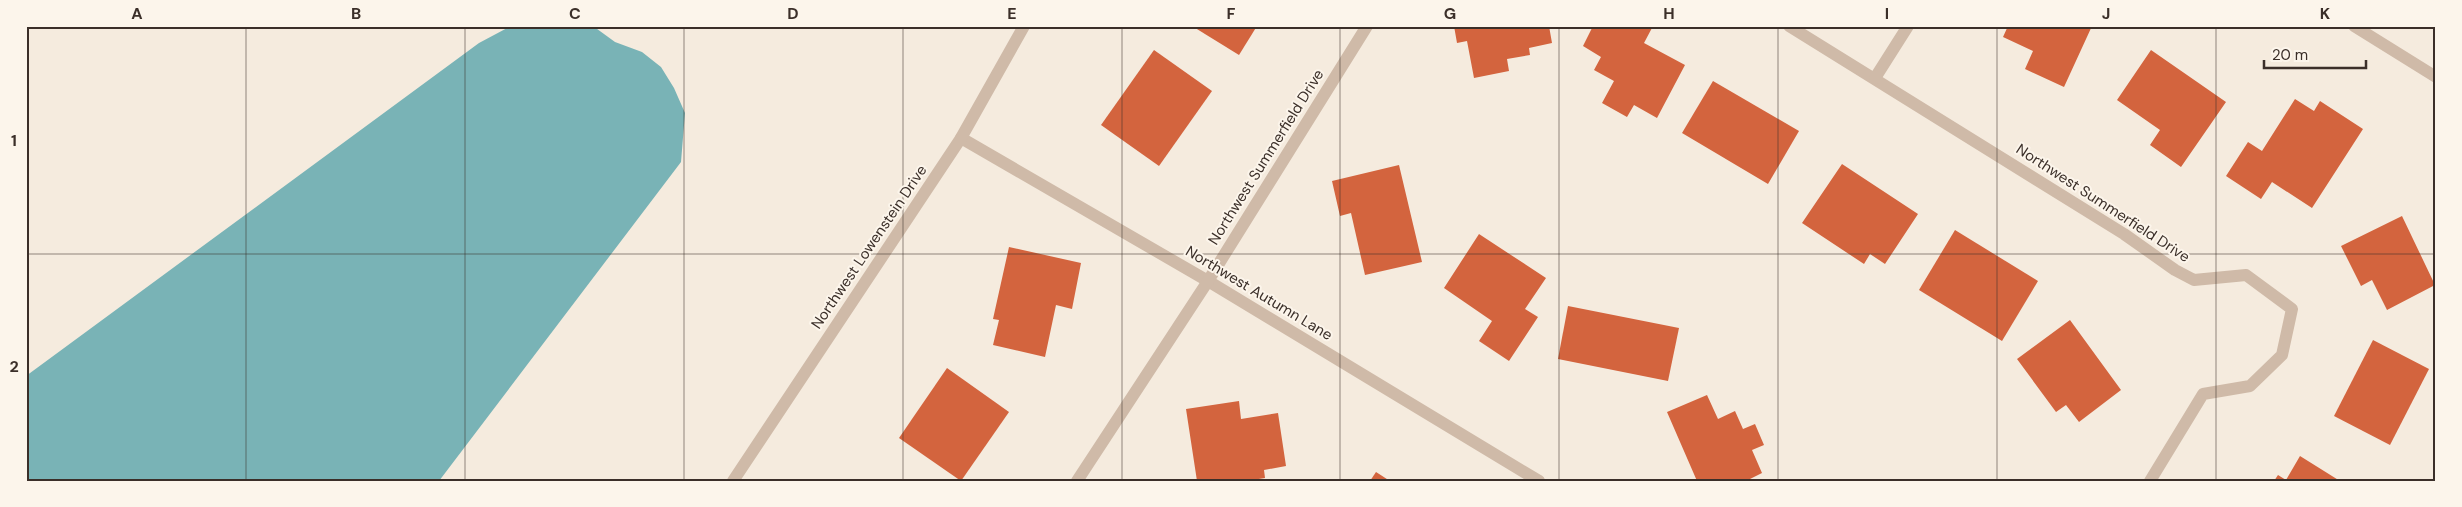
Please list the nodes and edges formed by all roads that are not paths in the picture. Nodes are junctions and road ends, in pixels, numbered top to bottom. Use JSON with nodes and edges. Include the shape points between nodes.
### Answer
{"nodes":[{"id":1,"x":1024,"y":26,"type":"edge"},
{"id":2,"x":1367,"y":26,"type":"edge"},
{"id":3,"x":1789,"y":26,"type":"edge"},
{"id":4,"x":1908,"y":26,"type":"edge"},
{"id":5,"x":2354,"y":26,"type":"edge"},
{"id":6,"x":2436,"y":77,"type":"edge"},
{"id":7,"x":1875,"y":78,"type":"junction"},
{"id":8,"x":960,"y":138,"type":"junction"},
{"id":9,"x":1208,"y":281,"type":"junction"},
{"id":10,"x":732,"y":481,"type":"edge"},
{"id":11,"x":1077,"y":481,"type":"edge"},
{"id":12,"x":1539,"y":481,"type":"edge"},
{"id":13,"x":2150,"y":481,"type":"edge"}],
"edges":[{"from":1,"to":8,"type":"street","name":"Northwest Lowenstein Drive"},
{"from":2,"to":9,"type":"street","name":"Northwest Summerfield Drive"},
{"from":3,"to":7,"type":"street","name":"Northwest Summerfield Drive"},
{"from":4,"to":7,"type":"street"},
{"from":5,"to":6,"type":"street"},
{"from":7,"to":13,"type":"street","name":"Northwest Summerfield Drive","via":[[2124,234],[2175,270],[2194,280],[2246,275],[2292,309],[2282,355],[2250,386],[2203,394]]},
{"from":8,"to":9,"type":"street","name":"Northwest Autumn Lane"},
{"from":8,"to":10,"type":"street","name":"Northwest Lowenstein Drive"},
{"from":9,"to":11,"type":"street","name":"Northwest Summerfield Drive"},
{"from":9,"to":12,"type":"street","name":"Northwest Autumn Lane"}]}
